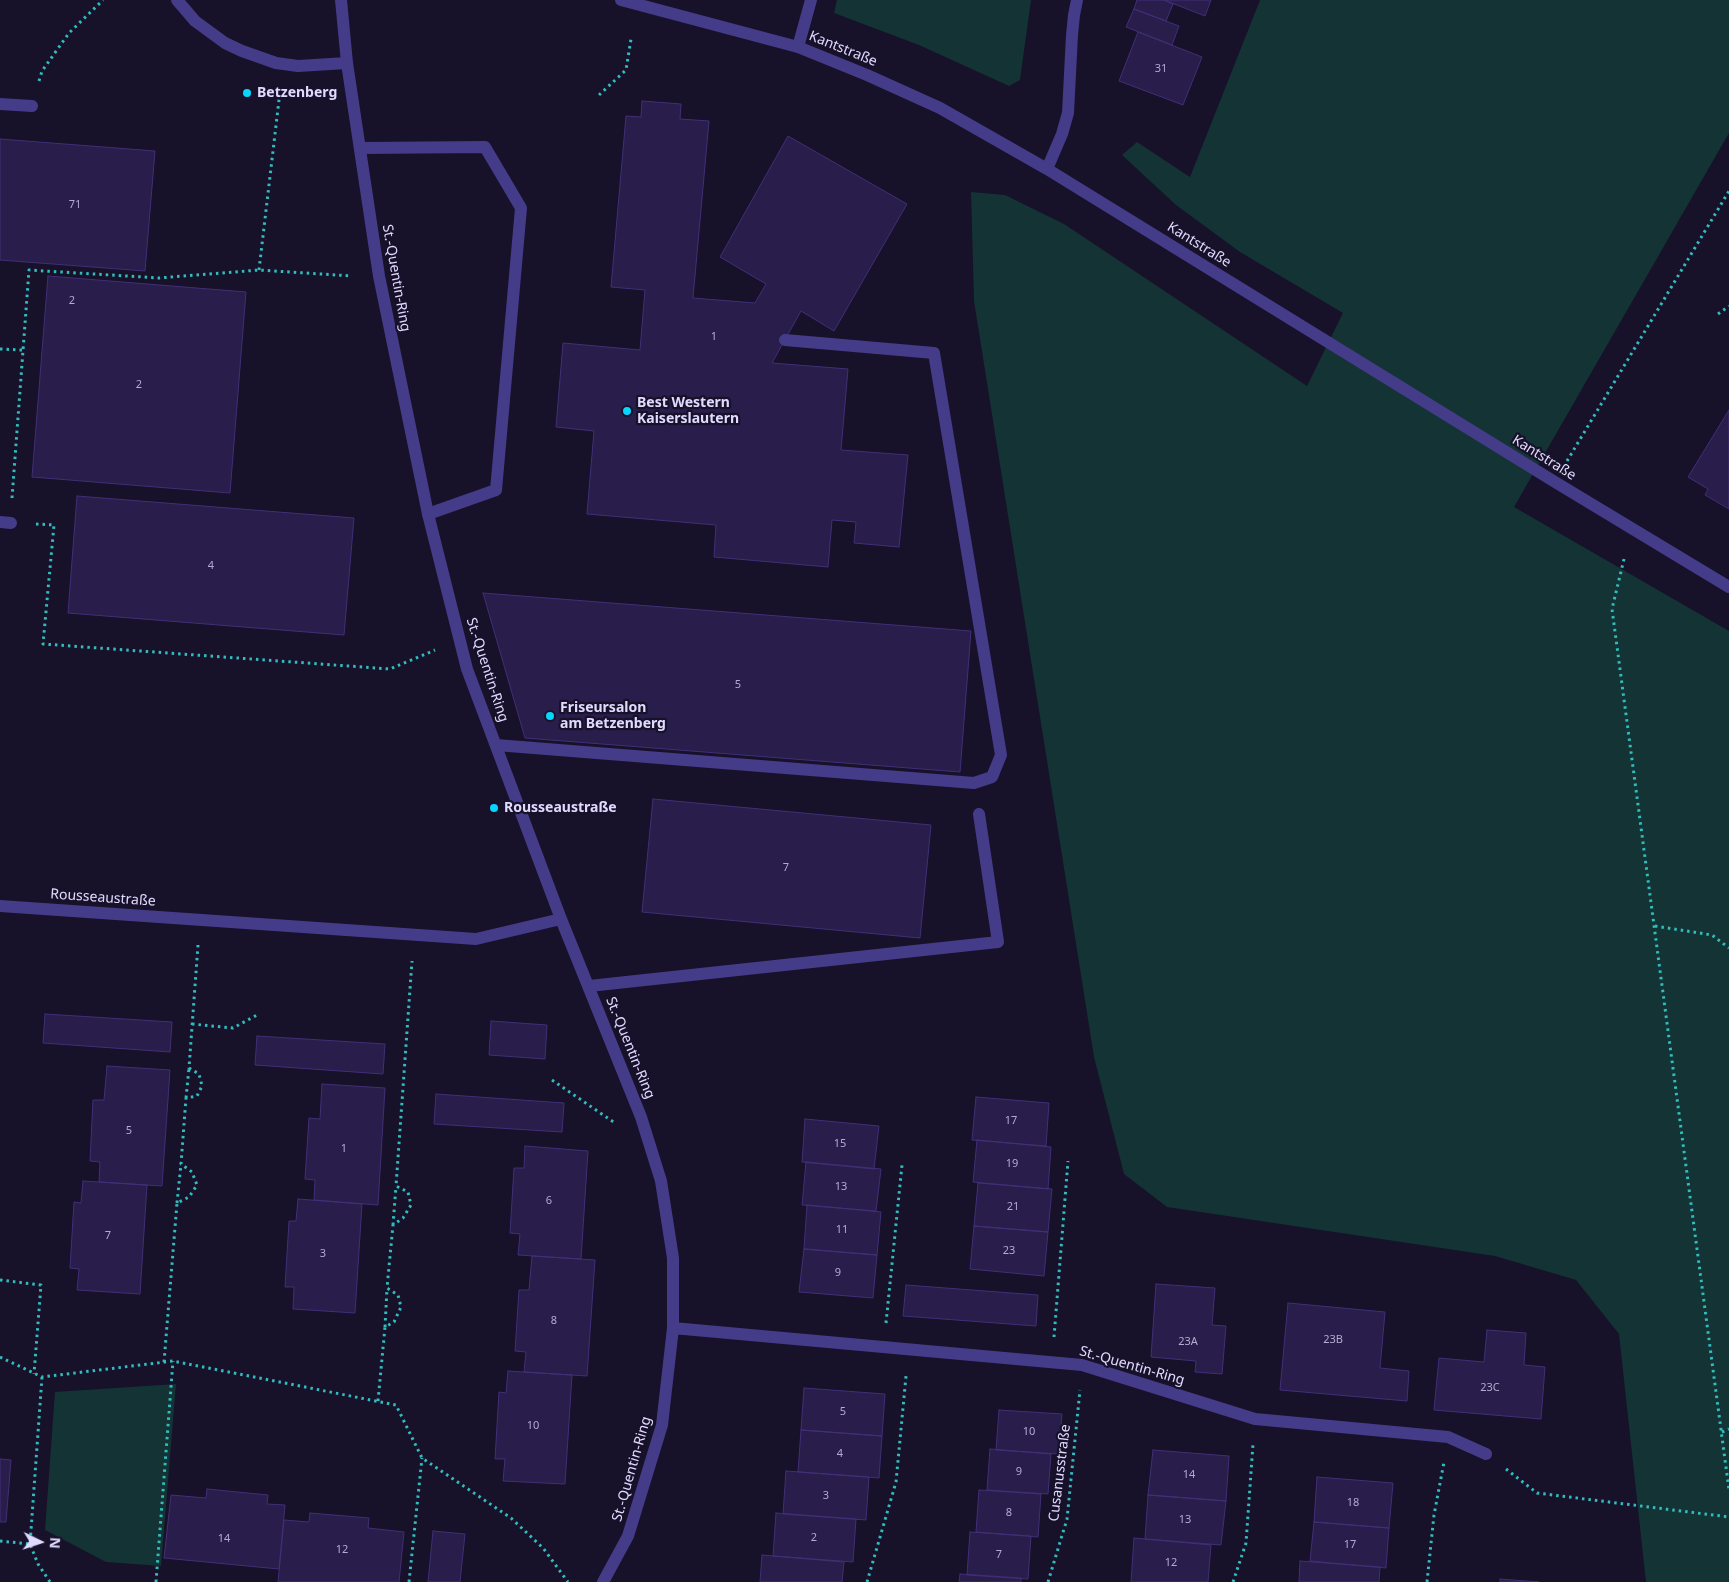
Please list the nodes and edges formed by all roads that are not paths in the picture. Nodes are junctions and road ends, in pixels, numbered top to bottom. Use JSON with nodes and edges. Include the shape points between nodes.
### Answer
{"nodes":[{"id":1,"x":177,"y":0,"type":"edge"},
{"id":2,"x":342,"y":0,"type":"edge"},
{"id":3,"x":621,"y":0,"type":"edge"},
{"id":4,"x":811,"y":0,"type":"edge"},
{"id":5,"x":1078,"y":0,"type":"edge"},
{"id":6,"x":798,"y":47,"type":"junction"},
{"id":7,"x":347,"y":63,"type":"junction"},
{"id":8,"x":0,"y":104,"type":"edge"},
{"id":9,"x":32,"y":106,"type":"road end"},
{"id":10,"x":360,"y":148,"type":"junction"},
{"id":11,"x":1048,"y":168,"type":"junction"},
{"id":12,"x":785,"y":340,"type":"dead end"},
{"id":13,"x":428,"y":514,"type":"junction"},
{"id":14,"x":1729,"y":587,"type":"edge"},
{"id":15,"x":496,"y":745,"type":"junction"},
{"id":16,"x":979,"y":814,"type":"dead end"},
{"id":17,"x":0,"y":906,"type":"edge"},
{"id":18,"x":561,"y":919,"type":"junction"},
{"id":19,"x":589,"y":986,"type":"junction"},
{"id":20,"x":673,"y":1328,"type":"junction"},
{"id":21,"x":1486,"y":1454,"type":"road end"},
{"id":22,"x":603,"y":1582,"type":"edge"}],
"edges":[{"from":1,"to":7,"type":"street","via":[[195,21],[242,51],[276,63],[298,66]]},
{"from":2,"to":7,"type":"street","name":"St.-Quentin-Ring"},
{"from":3,"to":6,"type":"street","name":"Kantstraße"},
{"from":4,"to":6,"type":"street"},
{"from":5,"to":11,"type":"street","via":[[1072,35],[1068,113]]},
{"from":6,"to":11,"type":"street","name":"Kantstraße","via":[[940,108]]},
{"from":7,"to":10,"type":"street","name":"St.-Quentin-Ring"},
{"from":8,"to":9,"type":"street"},
{"from":10,"to":13,"type":"street","name":"St.-Quentin-Ring","via":[[379,276]]},
{"from":10,"to":13,"type":"street","via":[[485,147],[521,208],[496,490]]},
{"from":11,"to":14,"type":"street","name":"Kantstraße"},
{"from":12,"to":15,"type":"street","via":[[934,353],[1002,755],[992,776],[974,783]]},
{"from":13,"to":15,"type":"street","name":"St.-Quentin-Ring","via":[[467,669]]},
{"from":15,"to":18,"type":"street","name":"St.-Quentin-Ring"},
{"from":16,"to":19,"type":"street","via":[[998,942]]},
{"from":17,"to":18,"type":"street","name":"Rousseaustraße","via":[[476,939]]},
{"from":18,"to":19,"type":"street","name":"St.-Quentin-Ring"},
{"from":19,"to":20,"type":"street","name":"St.-Quentin-Ring","via":[[641,1117],[661,1181],[673,1258]]},
{"from":20,"to":21,"type":"street","name":"St.-Quentin-Ring","via":[[1082,1365],[1255,1418],[1448,1436]]},
{"from":20,"to":22,"type":"street","name":"St.-Quentin-Ring","via":[[662,1425],[628,1536]]}]}
